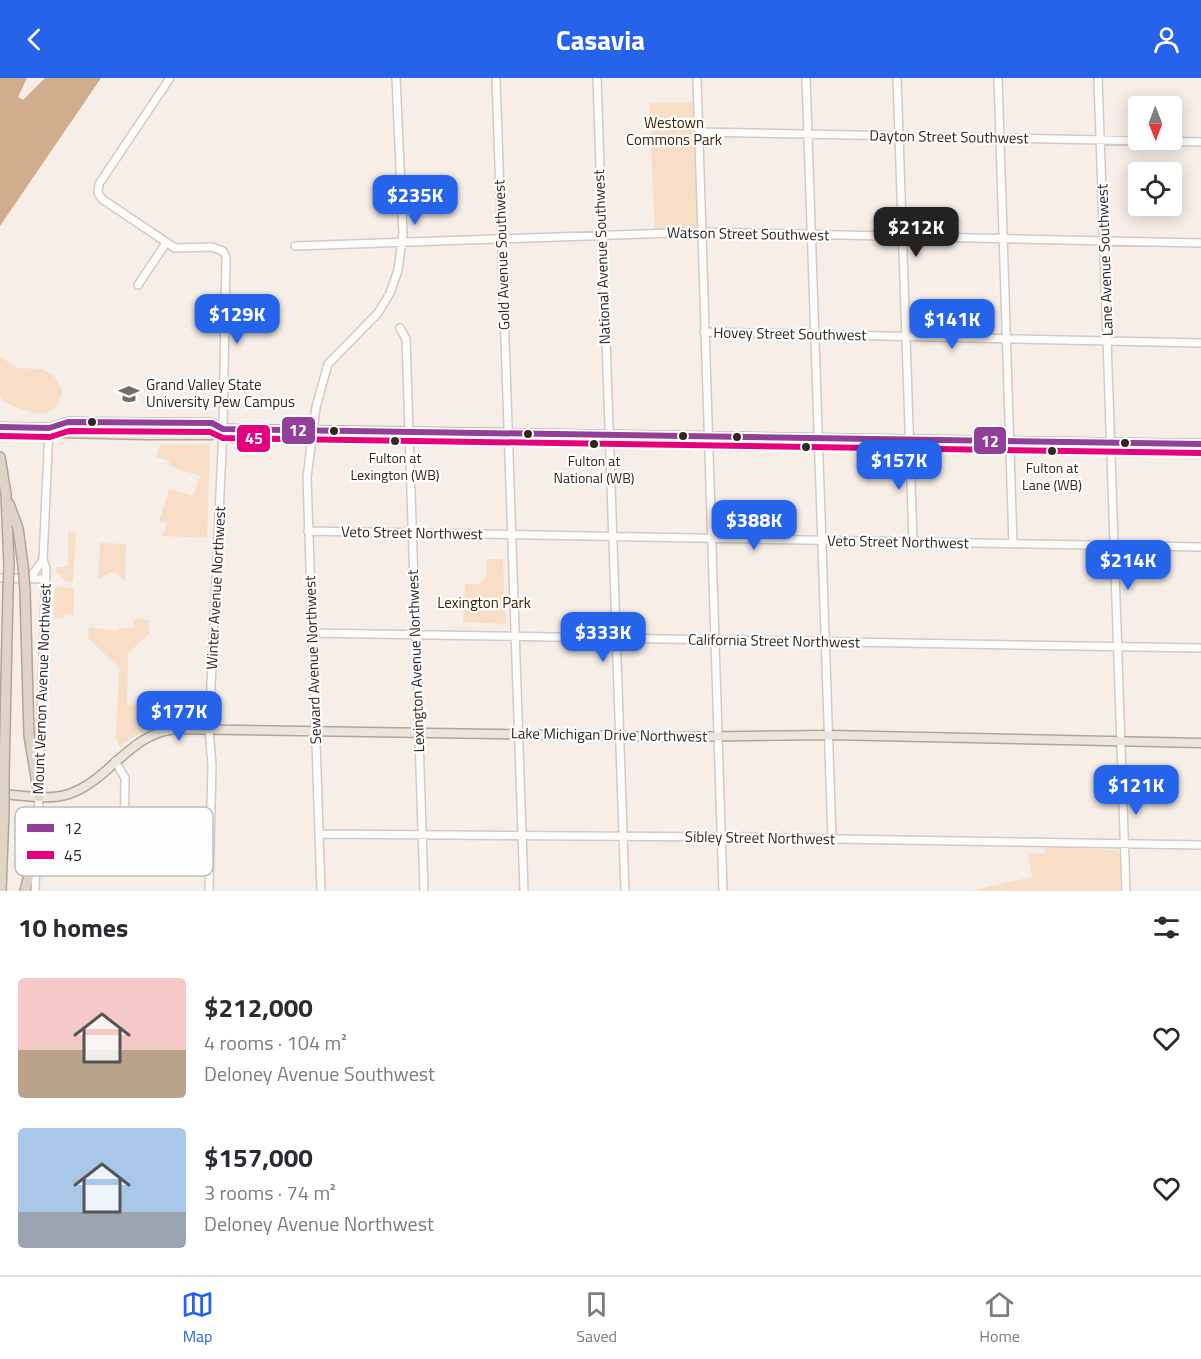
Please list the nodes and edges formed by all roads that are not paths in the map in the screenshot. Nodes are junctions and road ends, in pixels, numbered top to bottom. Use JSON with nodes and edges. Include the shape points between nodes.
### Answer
{"nodes":[{"id":1,"x":170,"y":78,"type":"edge"},
{"id":2,"x":396,"y":78,"type":"edge"},
{"id":3,"x":495,"y":78,"type":"edge"},
{"id":4,"x":597,"y":78,"type":"edge"},
{"id":5,"x":697,"y":78,"type":"edge"},
{"id":6,"x":806,"y":78,"type":"edge"},
{"id":7,"x":897,"y":78,"type":"edge"},
{"id":8,"x":998,"y":78,"type":"edge"},
{"id":9,"x":1098,"y":78,"type":"edge"},
{"id":10,"x":698,"y":132,"type":"junction"},
{"id":11,"x":808,"y":133,"type":"junction"},
{"id":12,"x":899,"y":136,"type":"junction"},
{"id":13,"x":1000,"y":138,"type":"junction"},
{"id":14,"x":1101,"y":140,"type":"junction"},
{"id":15,"x":1201,"y":142,"type":"edge"},
{"id":16,"x":701,"y":232,"type":"junction"},
{"id":17,"x":601,"y":235,"type":"junction"},
{"id":18,"x":812,"y":235,"type":"junction"},
{"id":19,"x":501,"y":237,"type":"junction"},
{"id":20,"x":902,"y":237,"type":"junction"},
{"id":21,"x":1003,"y":238,"type":"junction"},
{"id":22,"x":1104,"y":240,"type":"junction"},
{"id":23,"x":402,"y":242,"type":"junction"},
{"id":24,"x":166,"y":243,"type":"junction"},
{"id":25,"x":1201,"y":243,"type":"edge"},
{"id":26,"x":296,"y":246,"type":"dead end"},
{"id":27,"x":138,"y":285,"type":"dead end"},
{"id":28,"x":400,"y":327,"type":"dead end"},
{"id":29,"x":704,"y":332,"type":"junction"},
{"id":30,"x":816,"y":334,"type":"junction"},
{"id":31,"x":906,"y":336,"type":"junction"},
{"id":32,"x":1007,"y":339,"type":"junction"},
{"id":33,"x":1108,"y":341,"type":"junction"},
{"id":34,"x":1201,"y":343,"type":"edge"},
{"id":35,"x":0,"y":427,"type":"edge"},
{"id":36,"x":49,"y":428,"type":"junction"},
{"id":37,"x":223,"y":429,"type":"junction"},
{"id":38,"x":312,"y":430,"type":"junction"},
{"id":39,"x":407,"y":432,"type":"junction"},
{"id":40,"x":509,"y":433,"type":"junction"},
{"id":41,"x":609,"y":435,"type":"junction"},
{"id":42,"x":708,"y":437,"type":"junction"},
{"id":43,"x":819,"y":439,"type":"junction"},
{"id":44,"x":910,"y":439,"type":"junction"},
{"id":45,"x":1011,"y":440,"type":"junction"},
{"id":46,"x":1109,"y":442,"type":"junction"},
{"id":47,"x":1201,"y":444,"type":"edge"},
{"id":48,"x":0,"y":457,"type":"edge"},
{"id":49,"x":6,"y":494,"type":"junction"},
{"id":50,"x":308,"y":531,"type":"junction"},
{"id":51,"x":411,"y":533,"type":"junction"},
{"id":52,"x":511,"y":535,"type":"junction"},
{"id":53,"x":611,"y":537,"type":"junction"},
{"id":54,"x":711,"y":538,"type":"junction"},
{"id":55,"x":822,"y":540,"type":"junction"},
{"id":56,"x":913,"y":542,"type":"junction"},
{"id":57,"x":1013,"y":543,"type":"junction"},
{"id":58,"x":1114,"y":545,"type":"junction"},
{"id":59,"x":1201,"y":547,"type":"edge"},
{"id":60,"x":43,"y":560,"type":"junction"},
{"id":61,"x":0,"y":578,"type":"edge"},
{"id":62,"x":24,"y":579,"type":"junction"},
{"id":63,"x":45,"y":579,"type":"junction"},
{"id":64,"x":311,"y":633,"type":"junction"},
{"id":65,"x":415,"y":635,"type":"junction"},
{"id":66,"x":515,"y":636,"type":"junction"},
{"id":67,"x":615,"y":638,"type":"junction"},
{"id":68,"x":715,"y":640,"type":"junction"},
{"id":69,"x":825,"y":642,"type":"junction"},
{"id":70,"x":1117,"y":646,"type":"junction"},
{"id":71,"x":1201,"y":648,"type":"edge"},
{"id":72,"x":209,"y":729,"type":"junction"},
{"id":73,"x":316,"y":733,"type":"junction"},
{"id":74,"x":418,"y":733,"type":"junction"},
{"id":75,"x":518,"y":734,"type":"junction"},
{"id":76,"x":829,"y":735,"type":"junction"},
{"id":77,"x":619,"y":736,"type":"junction"},
{"id":78,"x":718,"y":736,"type":"junction"},
{"id":79,"x":1121,"y":742,"type":"junction"},
{"id":80,"x":1201,"y":743,"type":"edge"},
{"id":81,"x":115,"y":761,"type":"junction"},
{"id":82,"x":0,"y":794,"type":"edge"},
{"id":83,"x":39,"y":796,"type":"junction"},
{"id":84,"x":39,"y":807,"type":"edge"},
{"id":85,"x":125,"y":807,"type":"edge"},
{"id":86,"x":211,"y":807,"type":"edge"},
{"id":87,"x":319,"y":834,"type":"junction"},
{"id":88,"x":422,"y":834,"type":"junction"},
{"id":89,"x":522,"y":835,"type":"junction"},
{"id":90,"x":622,"y":836,"type":"junction"},
{"id":91,"x":722,"y":837,"type":"junction"},
{"id":92,"x":832,"y":838,"type":"junction"},
{"id":93,"x":1125,"y":844,"type":"junction"},
{"id":94,"x":1201,"y":845,"type":"edge"},
{"id":95,"x":29,"y":876,"type":"edge"},
{"id":96,"x":36,"y":876,"type":"edge"},
{"id":97,"x":209,"y":876,"type":"edge"},
{"id":98,"x":2,"y":891,"type":"edge"},
{"id":99,"x":25,"y":891,"type":"edge"},
{"id":100,"x":35,"y":891,"type":"edge"},
{"id":101,"x":209,"y":891,"type":"edge"},
{"id":102,"x":321,"y":891,"type":"edge"},
{"id":103,"x":424,"y":891,"type":"edge"},
{"id":104,"x":524,"y":891,"type":"edge"},
{"id":105,"x":625,"y":891,"type":"edge"},
{"id":106,"x":723,"y":891,"type":"edge"},
{"id":107,"x":1126,"y":891,"type":"edge"}],
"edges":[{"from":1,"to":24,"type":"street","via":[[99,184],[98,193]]},
{"from":2,"to":23,"type":"street","name":"Seward Avenue Northwest"},
{"from":3,"to":19,"type":"street","name":"Gold Avenue Southwest"},
{"from":4,"to":17,"type":"street","name":"National Avenue Southwest"},
{"from":5,"to":10,"type":"street"},
{"from":6,"to":11,"type":"street"},
{"from":7,"to":12,"type":"street"},
{"from":8,"to":13,"type":"street"},
{"from":9,"to":14,"type":"street","name":"Lane Avenue Southwest"},
{"from":10,"to":11,"type":"street","name":"Dayton Street Southwest"},
{"from":10,"to":16,"type":"street"},
{"from":11,"to":12,"type":"street","name":"Dayton Street Southwest"},
{"from":11,"to":18,"type":"street"},
{"from":12,"to":13,"type":"street","name":"Dayton Street Southwest"},
{"from":12,"to":20,"type":"street"},
{"from":13,"to":14,"type":"street","name":"Dayton Street Southwest"},
{"from":13,"to":21,"type":"street"},
{"from":14,"to":15,"type":"street","name":"Dayton Street Southwest"},
{"from":14,"to":22,"type":"street","name":"Lane Avenue Southwest"},
{"from":16,"to":17,"type":"street","name":"Watson Street Southwest"},
{"from":16,"to":18,"type":"street","name":"Watson Street Southwest"},
{"from":16,"to":29,"type":"street"},
{"from":17,"to":19,"type":"street","name":"Watson Street Southwest"},
{"from":17,"to":41,"type":"street","name":"National Avenue Southwest"},
{"from":18,"to":20,"type":"street","name":"Watson Street Southwest"},
{"from":18,"to":30,"type":"street"},
{"from":19,"to":23,"type":"street","name":"Watson Street Southwest"},
{"from":19,"to":40,"type":"street","name":"Gold Avenue Southwest"},
{"from":20,"to":21,"type":"street","name":"Watson Street Southwest"},
{"from":20,"to":31,"type":"street"},
{"from":21,"to":22,"type":"street","name":"Watson Street Southwest"},
{"from":21,"to":32,"type":"street"},
{"from":22,"to":25,"type":"street","name":"Watson Street Southwest"},
{"from":22,"to":33,"type":"street","name":"Lane Avenue Southwest"},
{"from":23,"to":26,"type":"street","name":"Watson Street Southwest"},
{"from":23,"to":38,"type":"street","name":"Seward Avenue Northwest","via":[[390,293],[378,313],[328,364]]},
{"from":24,"to":27,"type":"street"},
{"from":24,"to":37,"type":"street","name":"Winter Avenue Northwest","via":[[181,249],[223,251]]},
{"from":28,"to":39,"type":"street","name":"Lexington Avenue Northwest","via":[[406,339]]},
{"from":29,"to":30,"type":"street","name":"Hovey Street Southwest"},
{"from":29,"to":42,"type":"street"},
{"from":30,"to":31,"type":"street","name":"Hovey Street Southwest"},
{"from":30,"to":43,"type":"street"},
{"from":31,"to":32,"type":"street","name":"Hovey Street Southwest"},
{"from":31,"to":44,"type":"street"},
{"from":32,"to":33,"type":"street","name":"Hovey Street Southwest"},
{"from":32,"to":45,"type":"street"},
{"from":33,"to":34,"type":"street","name":"Hovey Street Southwest"},
{"from":33,"to":46,"type":"street","name":"Lane Avenue Southwest"},
{"from":35,"to":36,"type":"main road"},
{"from":36,"to":37,"type":"main road","via":[[68,422],[212,423]]},
{"from":36,"to":60,"type":"street","name":"Mount Vernon Avenue Northwest"},
{"from":37,"to":38,"type":"main road"},
{"from":37,"to":72,"type":"street","name":"Winter Avenue Northwest"},
{"from":38,"to":39,"type":"main road"},
{"from":38,"to":50,"type":"street","name":"Seward Avenue Northwest","via":[[307,477]]},
{"from":39,"to":40,"type":"main road"},
{"from":39,"to":51,"type":"street","name":"Lexington Avenue Northwest"},
{"from":40,"to":41,"type":"main road"},
{"from":40,"to":52,"type":"street","name":"Gold Avenue Southwest"},
{"from":41,"to":42,"type":"main road"},
{"from":41,"to":53,"type":"street","name":"National Avenue Southwest"},
{"from":42,"to":43,"type":"main road"},
{"from":42,"to":54,"type":"street"},
{"from":43,"to":44,"type":"main road"},
{"from":43,"to":55,"type":"street"},
{"from":44,"to":45,"type":"main road"},
{"from":44,"to":56,"type":"street"},
{"from":45,"to":46,"type":"main road"},
{"from":45,"to":57,"type":"street"},
{"from":46,"to":47,"type":"main road"},
{"from":46,"to":58,"type":"street","name":"Lane Avenue Southwest"},
{"from":48,"to":49,"type":"highway"},
{"from":49,"to":83,"type":"highway","bridge":true,"via":[[18,528],[23,565],[29,735]]},
{"from":49,"to":98,"type":"highway","bridge":true,"via":[[9,565]]},
{"from":50,"to":51,"type":"street","name":"Veto Street Northwest"},
{"from":50,"to":64,"type":"street","name":"Seward Avenue Northwest"},
{"from":51,"to":52,"type":"street","name":"Veto Street Northwest"},
{"from":51,"to":65,"type":"street","name":"Lexington Avenue Northwest"},
{"from":52,"to":53,"type":"street","name":"Veto Street Northwest"},
{"from":52,"to":66,"type":"street","name":"Gold Avenue Southwest"},
{"from":53,"to":54,"type":"street","name":"Veto Street Northwest"},
{"from":53,"to":67,"type":"street","name":"National Avenue Southwest"},
{"from":54,"to":55,"type":"street","name":"Veto Street Northwest"},
{"from":54,"to":68,"type":"street"},
{"from":55,"to":56,"type":"street","name":"Veto Street Northwest"},
{"from":55,"to":69,"type":"street"},
{"from":56,"to":57,"type":"street","name":"Veto Street Northwest"},
{"from":57,"to":58,"type":"street","name":"Veto Street Northwest"},
{"from":58,"to":59,"type":"street","name":"Veto Street Northwest"},
{"from":58,"to":70,"type":"street","name":"Lane Avenue Southwest"},
{"from":60,"to":62,"type":"street","name":"Mount Vernon Avenue Northwest"},
{"from":60,"to":63,"type":"street","name":"Mount Vernon Avenue Northwest"},
{"from":61,"to":62,"type":"street"},
{"from":62,"to":63,"type":"street"},
{"from":63,"to":83,"type":"street","name":"Mount Vernon Avenue Northwest"},
{"from":64,"to":65,"type":"street","name":"California Street Northwest"},
{"from":64,"to":73,"type":"street","name":"Seward Avenue Northwest"},
{"from":65,"to":66,"type":"street","name":"California Street Northwest"},
{"from":65,"to":74,"type":"street","name":"Lexington Avenue Northwest"},
{"from":66,"to":67,"type":"street","name":"California Street Northwest"},
{"from":66,"to":75,"type":"street","name":"Gold Avenue Southwest"},
{"from":67,"to":68,"type":"street","name":"California Street Northwest"},
{"from":67,"to":77,"type":"street","name":"National Avenue Southwest"},
{"from":68,"to":69,"type":"street","name":"California Street Northwest"},
{"from":68,"to":78,"type":"street"},
{"from":69,"to":70,"type":"street","name":"California Street Northwest"},
{"from":69,"to":76,"type":"street"},
{"from":70,"to":71,"type":"street","name":"California Street Northwest"},
{"from":70,"to":79,"type":"street","name":"Lane Avenue Southwest"},
{"from":72,"to":73,"type":"main road","name":"Lake Michigan Drive Northwest"},
{"from":72,"to":81,"type":"main road","name":"Lake Michigan Drive Northwest","via":[[161,731],[135,743]]},
{"from":72,"to":86,"type":"street","name":"Winter Avenue Northwest"},
{"from":73,"to":74,"type":"main road","name":"Lake Michigan Drive Northwest"},
{"from":73,"to":87,"type":"street","name":"Seward Avenue Northwest"},
{"from":74,"to":75,"type":"main road","name":"Lake Michigan Drive Northwest"},
{"from":74,"to":88,"type":"street","name":"Lexington Avenue Northwest"},
{"from":75,"to":77,"type":"main road","name":"Lake Michigan Drive Northwest"},
{"from":75,"to":89,"type":"street","name":"Gold Avenue Southwest"},
{"from":76,"to":78,"type":"main road","name":"Lake Michigan Drive Northwest"},
{"from":76,"to":79,"type":"main road","name":"Lake Michigan Drive Northwest"},
{"from":76,"to":92,"type":"street"},
{"from":77,"to":78,"type":"main road","name":"Lake Michigan Drive Northwest"},
{"from":77,"to":90,"type":"street","name":"National Avenue Southwest"},
{"from":78,"to":91,"type":"street"},
{"from":79,"to":80,"type":"main road","name":"Lake Michigan Drive Northwest"},
{"from":79,"to":93,"type":"street","name":"Lane Avenue Southwest"},
{"from":81,"to":83,"type":"main road","name":"Lake Michigan Drive Northwest","via":[[71,793]]},
{"from":81,"to":85,"type":"street","via":[[125,778]]},
{"from":82,"to":83,"type":"main road","name":"Lake Michigan Drive Northwest"},
{"from":83,"to":84,"type":"street","name":"Mount Vernon Avenue Northwest"},
{"from":87,"to":88,"type":"street","name":"Sibley Street Northwest"},
{"from":87,"to":102,"type":"street","name":"Seward Avenue Northwest"},
{"from":88,"to":89,"type":"street","name":"Sibley Street Northwest"},
{"from":88,"to":103,"type":"street","name":"Lexington Avenue Northwest"},
{"from":89,"to":90,"type":"street","name":"Sibley Street Northwest"},
{"from":89,"to":104,"type":"street","name":"Gold Avenue Southwest"},
{"from":90,"to":91,"type":"street","name":"Sibley Street Northwest"},
{"from":90,"to":105,"type":"street","name":"National Avenue Southwest"},
{"from":91,"to":92,"type":"street","name":"Sibley Street Northwest"},
{"from":91,"to":106,"type":"street"},
{"from":92,"to":93,"type":"street","name":"Sibley Street Northwest"},
{"from":93,"to":94,"type":"street","name":"Sibley Street Northwest"},
{"from":93,"to":107,"type":"street","name":"Lane Avenue Southwest"},
{"from":95,"to":99,"type":"highway"},
{"from":96,"to":100,"type":"street","name":"Mount Vernon Avenue Northwest"},
{"from":97,"to":101,"type":"street","name":"Winter Avenue Northwest"}]}
